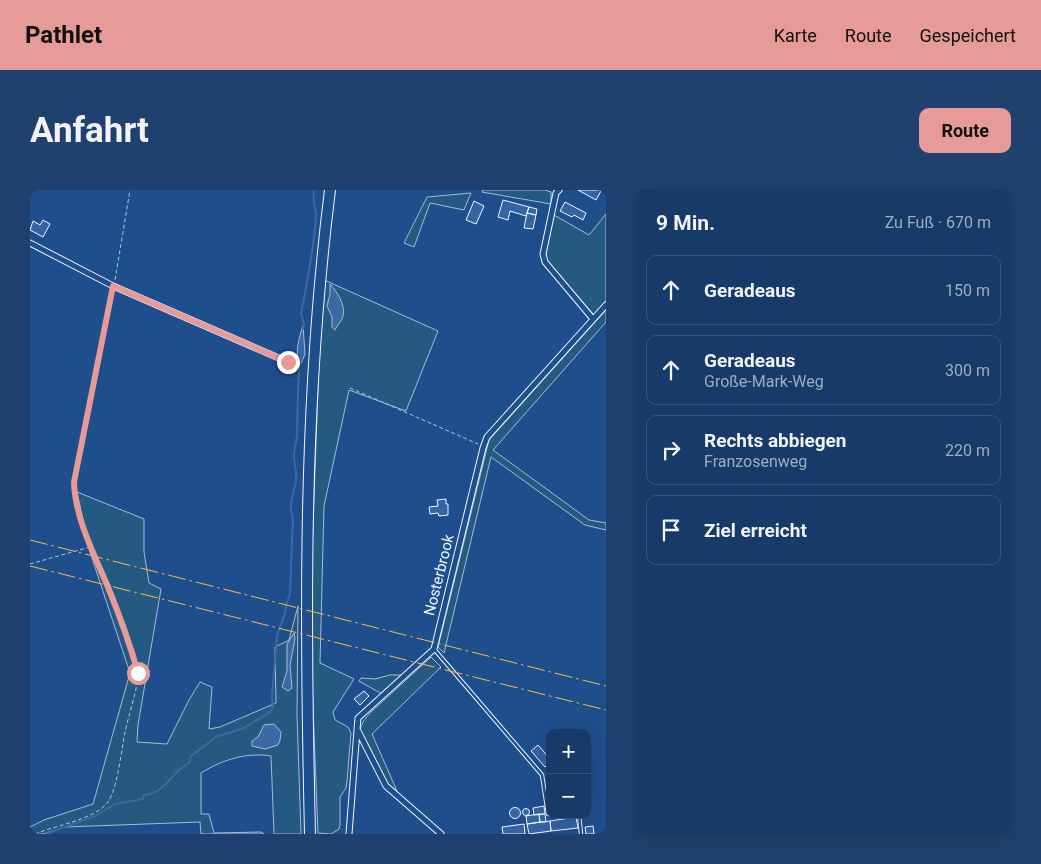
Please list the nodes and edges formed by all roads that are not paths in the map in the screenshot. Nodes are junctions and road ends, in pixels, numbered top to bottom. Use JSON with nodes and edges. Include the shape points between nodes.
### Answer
{"nodes":[{"id":1,"x":330,"y":190,"type":"edge"},
{"id":2,"x":559,"y":190,"type":"edge"},
{"id":3,"x":30,"y":243,"type":"edge"},
{"id":4,"x":606,"y":305,"type":"edge"},
{"id":5,"x":593,"y":319,"type":"junction"},
{"id":6,"x":288,"y":362,"type":"dead end"},
{"id":7,"x":434,"y":649,"type":"junction"},
{"id":8,"x":357,"y":729,"type":"junction"},
{"id":9,"x":546,"y":801,"type":"edge"},
{"id":10,"x":579,"y":819,"type":"edge"},
{"id":11,"x":310,"y":834,"type":"edge"},
{"id":12,"x":349,"y":834,"type":"edge"},
{"id":13,"x":441,"y":834,"type":"edge"},
{"id":14,"x":581,"y":834,"type":"edge"}],
"edges":[{"from":1,"to":11,"type":"highway","via":[[318,292],[309,468],[306,664]]},
{"from":2,"to":5,"type":"street","via":[[543,254],[545,262]]},
{"from":3,"to":6,"type":"street","via":[[113,286]]},
{"from":4,"to":5,"type":"street","name":"Nosterbrook"},
{"from":5,"to":7,"type":"street","name":"Nosterbrook","via":[[487,437]]},
{"from":7,"to":8,"type":"street","via":[[358,718]]},
{"from":7,"to":9,"type":"lane","via":[[542,775]]},
{"from":8,"to":12,"type":"street"},
{"from":8,"to":13,"type":"street","via":[[386,786]]},
{"from":10,"to":14,"type":"lane"}]}
